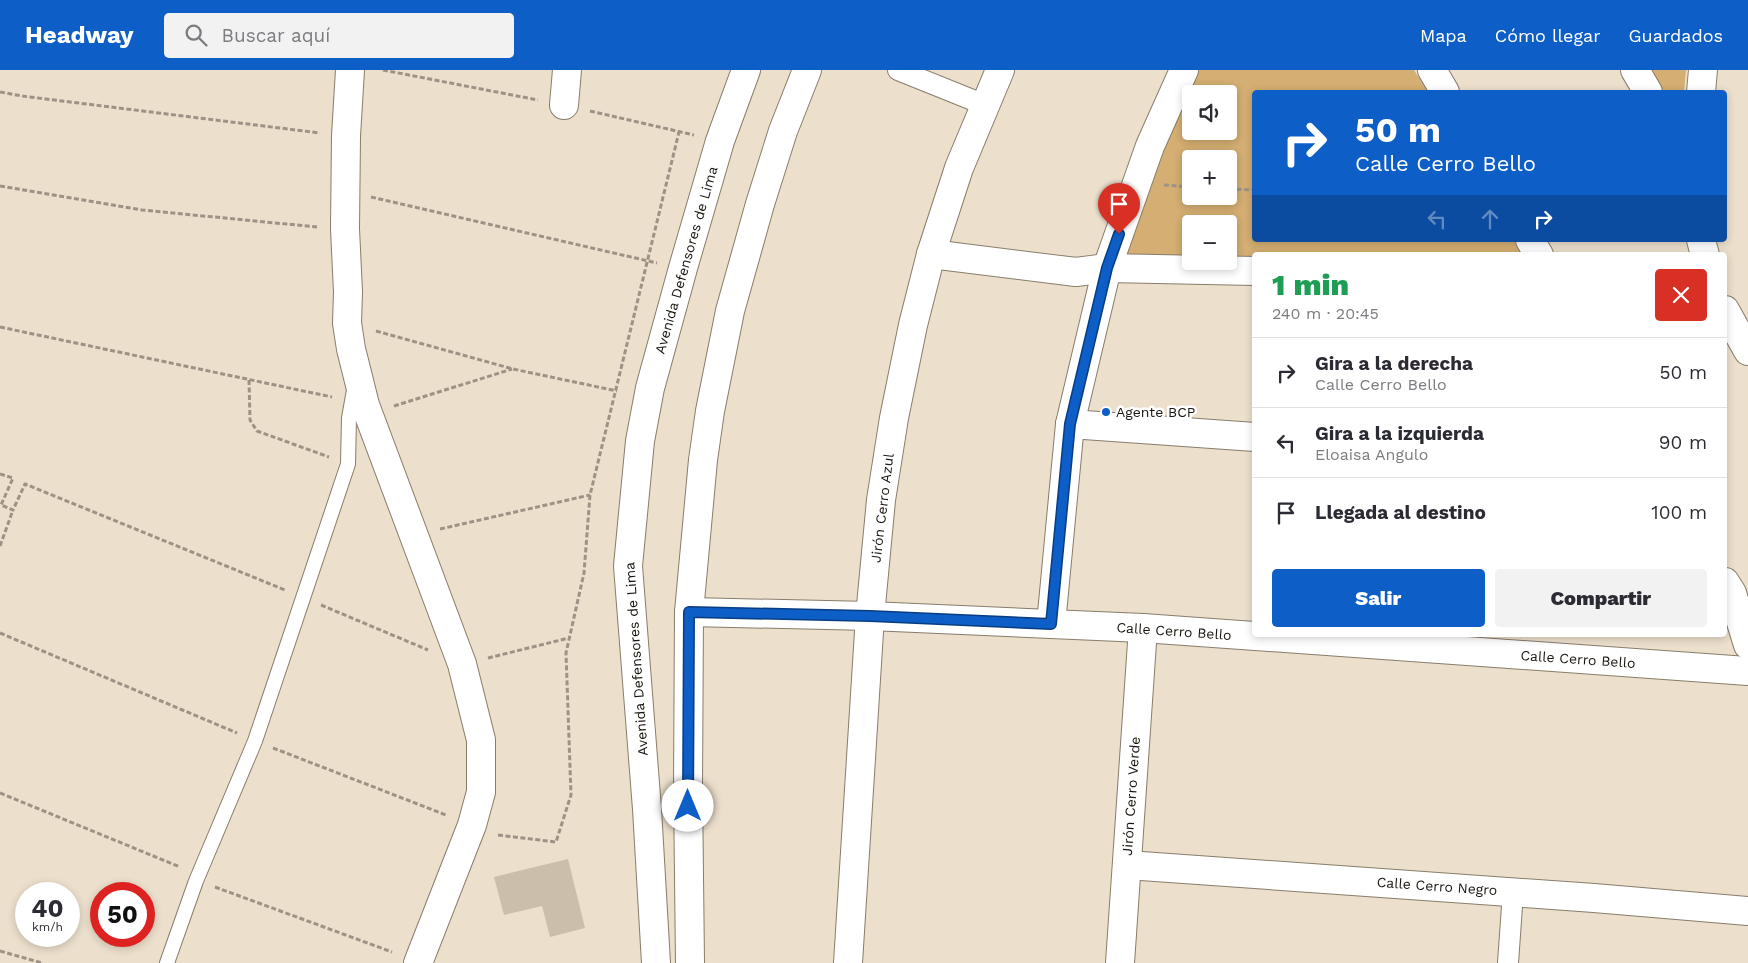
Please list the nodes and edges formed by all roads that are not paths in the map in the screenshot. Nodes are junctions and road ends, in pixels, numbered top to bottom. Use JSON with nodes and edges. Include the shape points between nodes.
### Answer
{"nodes":[{"id":1,"x":350,"y":70,"type":"edge"},
{"id":2,"x":566,"y":70,"type":"edge"},
{"id":3,"x":746,"y":70,"type":"edge"},
{"id":4,"x":807,"y":70,"type":"edge"},
{"id":5,"x":898,"y":70,"type":"edge"},
{"id":6,"x":1000,"y":70,"type":"edge"},
{"id":7,"x":1184,"y":70,"type":"edge"},
{"id":8,"x":1432,"y":70,"type":"edge"},
{"id":9,"x":1635,"y":70,"type":"edge"},
{"id":10,"x":1703,"y":70,"type":"edge"},
{"id":11,"x":1444,"y":90,"type":"edge"},
{"id":12,"x":1647,"y":90,"type":"edge"},
{"id":13,"x":1701,"y":90,"type":"edge"},
{"id":14,"x":564,"y":105,"type":"dead end"},
{"id":15,"x":986,"y":105,"type":"junction"},
{"id":16,"x":931,"y":254,"type":"junction"},
{"id":17,"x":1107,"y":268,"type":"junction"},
{"id":18,"x":1252,"y":271,"type":"edge"},
{"id":19,"x":1727,"y":313,"type":"edge"},
{"id":20,"x":1748,"y":350,"type":"edge"},
{"id":21,"x":357,"y":374,"type":"junction"},
{"id":22,"x":1070,"y":424,"type":"junction"},
{"id":23,"x":1252,"y":437,"type":"edge"},
{"id":24,"x":1727,"y":585,"type":"edge"},
{"id":25,"x":689,"y":612,"type":"junction"},
{"id":26,"x":870,"y":616,"type":"junction"},
{"id":27,"x":1051,"y":624,"type":"junction"},
{"id":28,"x":1143,"y":628,"type":"junction"},
{"id":29,"x":1252,"y":636,"type":"edge"},
{"id":30,"x":1270,"y":637,"type":"edge"},
{"id":31,"x":1748,"y":645,"type":"edge"},
{"id":32,"x":1748,"y":671,"type":"edge"},
{"id":33,"x":1126,"y":865,"type":"junction"},
{"id":34,"x":1513,"y":892,"type":"junction"},
{"id":35,"x":1748,"y":910,"type":"edge"},
{"id":36,"x":167,"y":963,"type":"edge"},
{"id":37,"x":418,"y":963,"type":"edge"},
{"id":38,"x":656,"y":963,"type":"edge"},
{"id":39,"x":690,"y":963,"type":"edge"},
{"id":40,"x":848,"y":963,"type":"edge"},
{"id":41,"x":1120,"y":963,"type":"edge"},
{"id":42,"x":1508,"y":963,"type":"edge"}],
"edges":[{"from":1,"to":21,"type":"street","via":[[345,190],[347,323]]},
{"from":2,"to":14,"type":"street"},
{"from":3,"to":38,"type":"street","name":"Avenida Defensores de Lima","via":[[720,141],[682,268],[650,388],[640,441],[628,566]]},
{"from":4,"to":25,"type":"street","via":[[760,204],[730,311],[703,460]]},
{"from":5,"to":15,"type":"street"},
{"from":6,"to":15,"type":"street","name":"Jirón Cerro Azul"},
{"from":7,"to":17,"type":"street","via":[[1150,146]]},
{"from":8,"to":11,"type":"street"},
{"from":9,"to":12,"type":"street"},
{"from":10,"to":13,"type":"street"},
{"from":15,"to":16,"type":"street","name":"Jirón Cerro Azul","via":[[959,168]]},
{"from":16,"to":17,"type":"street","via":[[1076,272]]},
{"from":16,"to":26,"type":"street","name":"Jirón Cerro Azul","via":[[894,418]]},
{"from":17,"to":18,"type":"street"},
{"from":17,"to":22,"type":"street"},
{"from":19,"to":20,"type":"street"},
{"from":21,"to":36,"type":"lane","via":[[349,418],[348,464],[255,741],[196,881]]},
{"from":21,"to":37,"type":"street","via":[[365,405],[462,664],[481,740],[481,792],[472,825]]},
{"from":22,"to":23,"type":"street"},
{"from":22,"to":27,"type":"street"},
{"from":24,"to":31,"type":"street"},
{"from":25,"to":26,"type":"street","name":"Calle Cerro Bello"},
{"from":25,"to":39,"type":"street"},
{"from":26,"to":27,"type":"street","name":"Calle Cerro Bello"},
{"from":26,"to":40,"type":"street","name":"Jirón Cerro Azul"},
{"from":27,"to":28,"type":"street","name":"Calle Cerro Bello"},
{"from":28,"to":29,"type":"street","name":"Calle Cerro Bello"},
{"from":28,"to":33,"type":"street","name":"Jirón Cerro Verde"},
{"from":30,"to":32,"type":"street","name":"Calle Cerro Bello"},
{"from":33,"to":34,"type":"street","name":"Calle Cerro Negro"},
{"from":33,"to":41,"type":"street","name":"Jirón Cerro Verde"},
{"from":34,"to":35,"type":"street","name":"Calle Cerro Negro"},
{"from":34,"to":42,"type":"street"}]}
